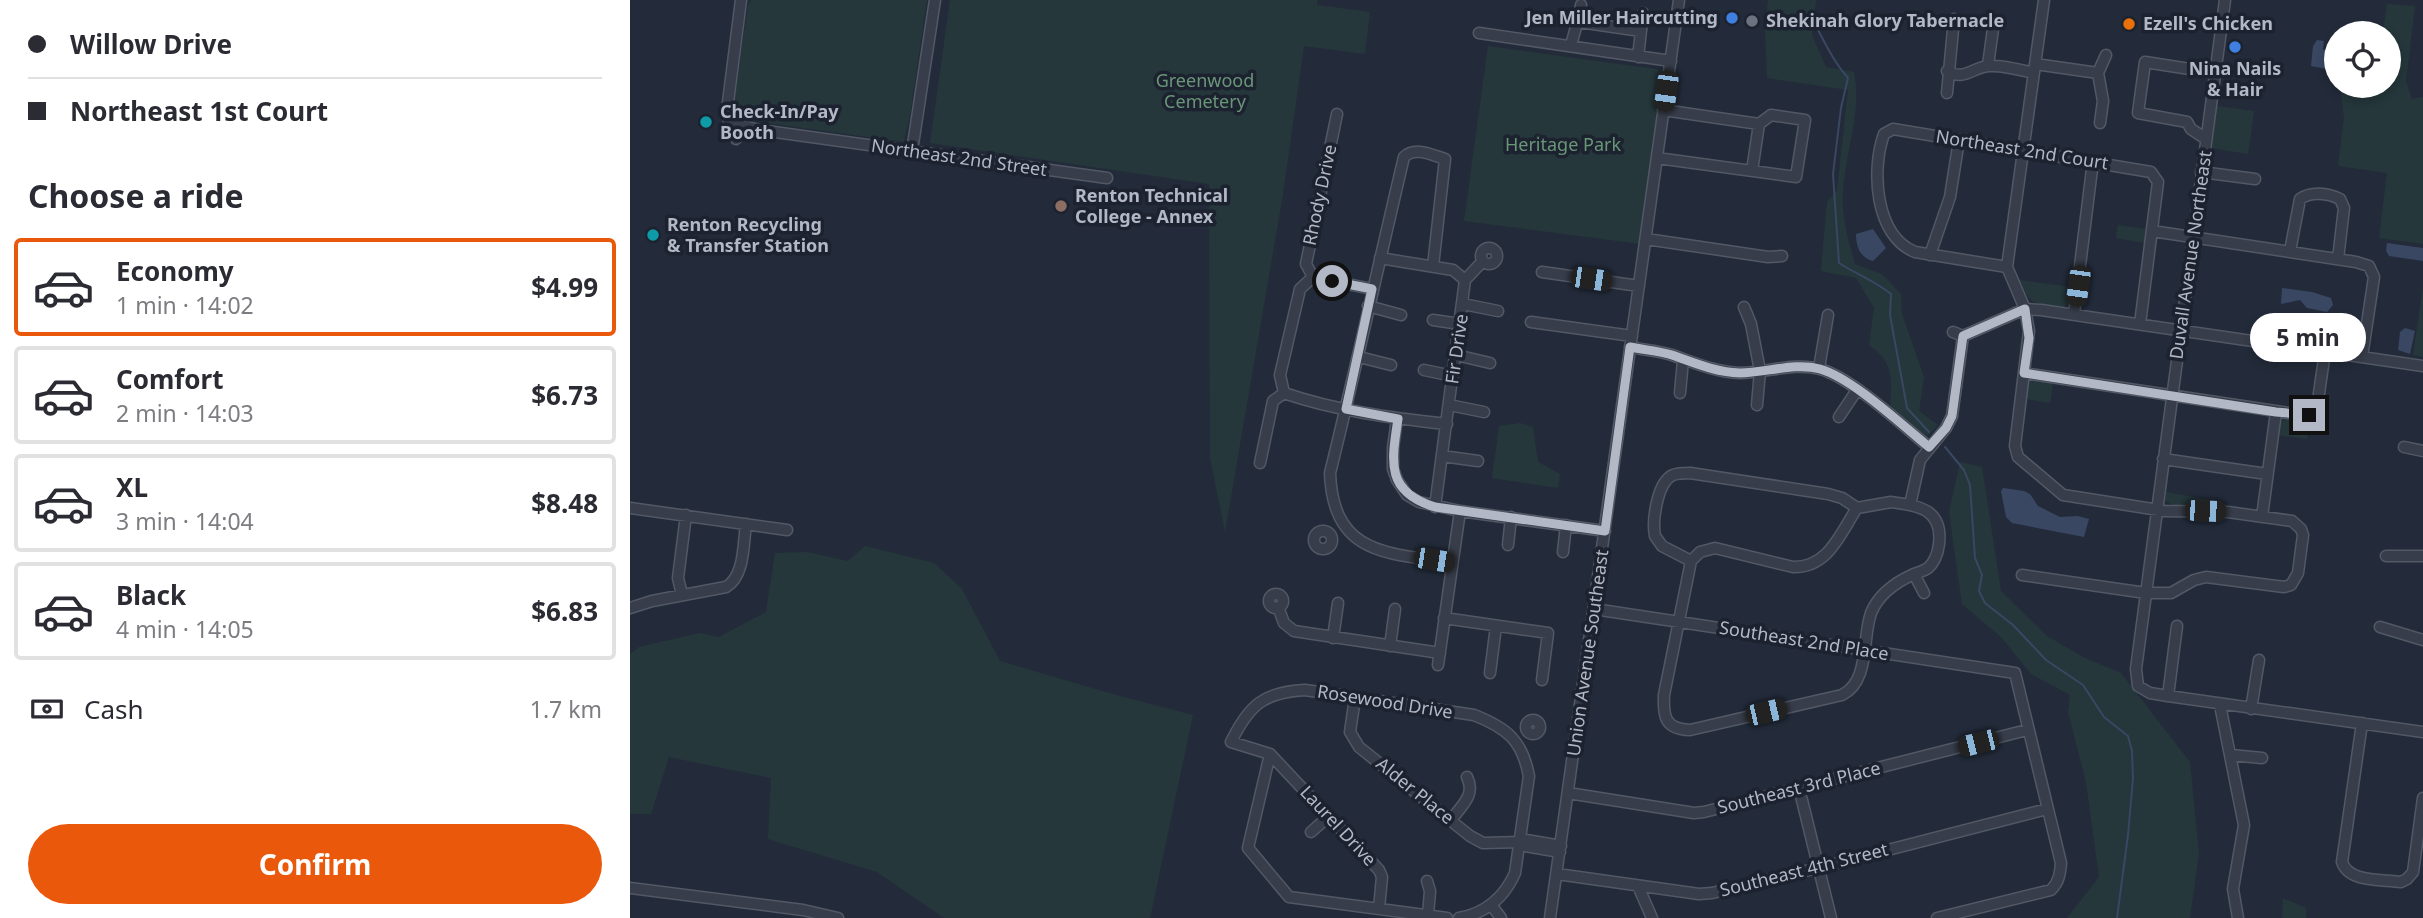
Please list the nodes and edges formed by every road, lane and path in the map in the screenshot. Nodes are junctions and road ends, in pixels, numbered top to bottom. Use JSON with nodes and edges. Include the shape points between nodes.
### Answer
{"nodes":[{"id":1,"x":741,"y":0,"type":"edge"},
{"id":2,"x":935,"y":0,"type":"edge"},
{"id":3,"x":1679,"y":0,"type":"edge"},
{"id":4,"x":2044,"y":0,"type":"edge"},
{"id":5,"x":2225,"y":0,"type":"edge"},
{"id":6,"x":1581,"y":5,"type":"dead end"},
{"id":7,"x":1643,"y":13,"type":"dead end"},
{"id":8,"x":1954,"y":19,"type":"dead end"},
{"id":9,"x":1579,"y":22,"type":"junction"},
{"id":10,"x":1993,"y":29,"type":"dead end"},
{"id":11,"x":1641,"y":31,"type":"junction"},
{"id":12,"x":1479,"y":33,"type":"dead end"},
{"id":13,"x":1571,"y":46,"type":"junction"},
{"id":14,"x":2106,"y":55,"type":"dead end"},
{"id":15,"x":1638,"y":57,"type":"junction"},
{"id":16,"x":1671,"y":61,"type":"junction"},
{"id":17,"x":1988,"y":65,"type":"junction"},
{"id":18,"x":2035,"y":68,"type":"junction"},
{"id":19,"x":1947,"y":71,"type":"junction"},
{"id":20,"x":2098,"y":73,"type":"junction"},
{"id":21,"x":2215,"y":74,"type":"junction"},
{"id":22,"x":1947,"y":93,"type":"dead end"},
{"id":23,"x":1664,"y":110,"type":"junction"},
{"id":24,"x":1337,"y":114,"type":"dead end"},
{"id":25,"x":729,"y":123,"type":"junction"},
{"id":26,"x":2100,"y":123,"type":"dead end"},
{"id":27,"x":1759,"y":124,"type":"junction"},
{"id":28,"x":736,"y":139,"type":"dead end"},
{"id":29,"x":2206,"y":139,"type":"junction"},
{"id":30,"x":1959,"y":140,"type":"junction"},
{"id":31,"x":2024,"y":150,"type":"junction"},
{"id":32,"x":912,"y":151,"type":"junction"},
{"id":33,"x":1657,"y":158,"type":"junction"},
{"id":34,"x":2092,"y":161,"type":"junction"},
{"id":35,"x":1752,"y":170,"type":"junction"},
{"id":36,"x":2202,"y":172,"type":"junction"},
{"id":37,"x":1107,"y":178,"type":"dead end"},
{"id":38,"x":2255,"y":179,"type":"dead end"},
{"id":39,"x":2152,"y":231,"type":"junction"},
{"id":40,"x":2193,"y":236,"type":"junction"},
{"id":41,"x":1646,"y":239,"type":"junction"},
{"id":42,"x":2290,"y":251,"type":"junction"},
{"id":43,"x":1930,"y":255,"type":"junction"},
{"id":44,"x":1782,"y":256,"type":"dead end"},
{"id":45,"x":1380,"y":258,"type":"junction"},
{"id":46,"x":2338,"y":259,"type":"junction"},
{"id":47,"x":1483,"y":261,"type":"dead end"},
{"id":48,"x":1433,"y":266,"type":"junction"},
{"id":49,"x":2007,"y":267,"type":"junction"},
{"id":50,"x":1542,"y":272,"type":"dead end"},
{"id":51,"x":1313,"y":277,"type":"junction"},
{"id":52,"x":1465,"y":280,"type":"junction"},
{"id":53,"x":1639,"y":286,"type":"junction"},
{"id":54,"x":1372,"y":289,"type":"junction"},
{"id":55,"x":1463,"y":304,"type":"junction"},
{"id":56,"x":1368,"y":306,"type":"junction"},
{"id":57,"x":1744,"y":307,"type":"dead end"},
{"id":58,"x":2025,"y":309,"type":"junction"},
{"id":59,"x":1498,"y":311,"type":"dead end"},
{"id":60,"x":2074,"y":314,"type":"junction"},
{"id":61,"x":1401,"y":315,"type":"dead end"},
{"id":62,"x":1828,"y":315,"type":"dead end"},
{"id":63,"x":1433,"y":320,"type":"dead end"},
{"id":64,"x":1531,"y":322,"type":"dead end"},
{"id":65,"x":1460,"y":324,"type":"junction"},
{"id":66,"x":2140,"y":324,"type":"junction"},
{"id":67,"x":2180,"y":331,"type":"junction"},
{"id":68,"x":1632,"y":336,"type":"junction"},
{"id":69,"x":1630,"y":347,"type":"junction"},
{"id":70,"x":2325,"y":352,"type":"junction"},
{"id":71,"x":1456,"y":355,"type":"junction"},
{"id":72,"x":1359,"y":357,"type":"junction"},
{"id":73,"x":2362,"y":357,"type":"junction"},
{"id":74,"x":1683,"y":360,"type":"junction"},
{"id":75,"x":1490,"y":363,"type":"dead end"},
{"id":76,"x":1391,"y":365,"type":"dead end"},
{"id":77,"x":2423,"y":366,"type":"edge"},
{"id":78,"x":1819,"y":368,"type":"junction"},
{"id":79,"x":1424,"y":370,"type":"dead end"},
{"id":80,"x":1760,"y":371,"type":"junction"},
{"id":81,"x":2024,"y":373,"type":"junction"},
{"id":82,"x":1453,"y":376,"type":"junction"},
{"id":83,"x":1857,"y":390,"type":"junction"},
{"id":84,"x":1284,"y":393,"type":"junction"},
{"id":85,"x":1680,"y":393,"type":"dead end"},
{"id":86,"x":2172,"y":396,"type":"junction"},
{"id":87,"x":1449,"y":405,"type":"junction"},
{"id":88,"x":1757,"y":405,"type":"dead end"},
{"id":89,"x":1346,"y":409,"type":"junction"},
{"id":90,"x":1485,"y":412,"type":"dead end"},
{"id":91,"x":2276,"y":412,"type":"junction"},
{"id":92,"x":1839,"y":417,"type":"dead end"},
{"id":93,"x":1398,"y":419,"type":"junction"},
{"id":94,"x":1447,"y":424,"type":"junction"},
{"id":95,"x":1929,"y":447,"type":"junction"},
{"id":96,"x":2404,"y":447,"type":"dead end"},
{"id":97,"x":2423,"y":451,"type":"edge"},
{"id":98,"x":1442,"y":456,"type":"junction"},
{"id":99,"x":2163,"y":459,"type":"junction"},
{"id":100,"x":1478,"y":461,"type":"dead end"},
{"id":101,"x":1260,"y":463,"type":"dead end"},
{"id":102,"x":2267,"y":474,"type":"junction"},
{"id":103,"x":1910,"y":505,"type":"junction"},
{"id":104,"x":1435,"y":507,"type":"junction"},
{"id":105,"x":630,"y":508,"type":"edge"},
{"id":106,"x":1857,"y":508,"type":"junction"},
{"id":107,"x":2156,"y":510,"type":"junction"},
{"id":108,"x":1460,"y":511,"type":"junction"},
{"id":109,"x":686,"y":515,"type":"junction"},
{"id":110,"x":1511,"y":517,"type":"junction"},
{"id":111,"x":2262,"y":517,"type":"junction"},
{"id":112,"x":746,"y":524,"type":"junction"},
{"id":113,"x":1566,"y":525,"type":"junction"},
{"id":114,"x":1345,"y":528,"type":"junction"},
{"id":115,"x":787,"y":530,"type":"dead end"},
{"id":116,"x":1605,"y":531,"type":"junction"},
{"id":117,"x":1331,"y":535,"type":"dead end"},
{"id":118,"x":1508,"y":545,"type":"dead end"},
{"id":119,"x":1563,"y":552,"type":"dead end"},
{"id":120,"x":2386,"y":556,"type":"dead end"},
{"id":121,"x":2423,"y":556,"type":"edge"},
{"id":122,"x":1691,"y":561,"type":"junction"},
{"id":123,"x":1452,"y":563,"type":"junction"},
{"id":124,"x":1914,"y":574,"type":"junction"},
{"id":125,"x":2022,"y":575,"type":"dead end"},
{"id":126,"x":1924,"y":593,"type":"dead end"},
{"id":127,"x":2146,"y":593,"type":"junction"},
{"id":128,"x":682,"y":595,"type":"junction"},
{"id":129,"x":1338,"y":603,"type":"dead end"},
{"id":130,"x":1278,"y":607,"type":"dead end"},
{"id":131,"x":630,"y":608,"type":"edge"},
{"id":132,"x":1594,"y":609,"type":"junction"},
{"id":133,"x":1395,"y":610,"type":"dead end"},
{"id":134,"x":1444,"y":618,"type":"junction"},
{"id":135,"x":1677,"y":622,"type":"junction"},
{"id":136,"x":1496,"y":626,"type":"junction"},
{"id":137,"x":2177,"y":626,"type":"dead end"},
{"id":138,"x":2379,"y":627,"type":"dead end"},
{"id":139,"x":1333,"y":638,"type":"junction"},
{"id":140,"x":2423,"y":640,"type":"edge"},
{"id":141,"x":1390,"y":646,"type":"junction"},
{"id":142,"x":1863,"y":650,"type":"junction"},
{"id":143,"x":1440,"y":653,"type":"junction"},
{"id":144,"x":2259,"y":660,"type":"dead end"},
{"id":145,"x":1438,"y":665,"type":"dead end"},
{"id":146,"x":1490,"y":673,"type":"dead end"},
{"id":147,"x":1542,"y":680,"type":"dead end"},
{"id":148,"x":2168,"y":696,"type":"junction"},
{"id":149,"x":1355,"y":698,"type":"junction"},
{"id":150,"x":2220,"y":705,"type":"junction"},
{"id":151,"x":2251,"y":709,"type":"junction"},
{"id":152,"x":2362,"y":723,"type":"junction"},
{"id":153,"x":2027,"y":730,"type":"junction"},
{"id":154,"x":1527,"y":731,"type":"dead end"},
{"id":155,"x":2423,"y":732,"type":"edge"},
{"id":156,"x":1515,"y":739,"type":"junction"},
{"id":157,"x":1270,"y":754,"type":"junction"},
{"id":158,"x":2231,"y":755,"type":"junction"},
{"id":159,"x":2262,"y":758,"type":"dead end"},
{"id":160,"x":1466,"y":777,"type":"dead end"},
{"id":161,"x":1799,"y":788,"type":"junction"},
{"id":162,"x":1568,"y":793,"type":"junction"},
{"id":163,"x":2423,"y":798,"type":"edge"},
{"id":164,"x":2047,"y":809,"type":"junction"},
{"id":165,"x":1329,"y":816,"type":"junction"},
{"id":166,"x":1451,"y":820,"type":"junction"},
{"id":167,"x":1311,"y":832,"type":"dead end"},
{"id":168,"x":1521,"y":842,"type":"junction"},
{"id":169,"x":1560,"y":849,"type":"junction"},
{"id":170,"x":1818,"y":868,"type":"junction"},
{"id":171,"x":1557,"y":874,"type":"junction"},
{"id":172,"x":1427,"y":881,"type":"dead end"},
{"id":173,"x":1638,"y":886,"type":"junction"},
{"id":174,"x":630,"y":888,"type":"edge"},
{"id":175,"x":1492,"y":905,"type":"junction"},
{"id":176,"x":1379,"y":908,"type":"junction"},
{"id":177,"x":1428,"y":915,"type":"junction"},
{"id":178,"x":838,"y":918,"type":"edge"},
{"id":179,"x":1447,"y":918,"type":"edge"},
{"id":180,"x":1459,"y":918,"type":"edge"},
{"id":181,"x":1502,"y":918,"type":"edge"},
{"id":182,"x":1510,"y":918,"type":"edge"},
{"id":183,"x":1550,"y":918,"type":"edge"},
{"id":184,"x":1652,"y":918,"type":"edge"},
{"id":185,"x":1831,"y":918,"type":"edge"},
{"id":186,"x":1937,"y":918,"type":"edge"},
{"id":187,"x":2238,"y":918,"type":"edge"}],
"edges":[{"from":1,"to":25,"type":"street"},
{"from":2,"to":32,"type":"street"},
{"from":3,"to":16,"type":"street","name":"Union Avenue Southeast"},
{"from":4,"to":18,"type":"street"},
{"from":5,"to":21,"type":"street","name":"Duvall Avenue Northeast"},
{"from":6,"to":9,"type":"street"},
{"from":7,"to":11,"type":"street"},
{"from":8,"to":19,"type":"street"},
{"from":9,"to":11,"type":"street"},
{"from":9,"to":13,"type":"street"},
{"from":10,"to":17,"type":"street"},
{"from":11,"to":15,"type":"street"},
{"from":12,"to":13,"type":"street"},
{"from":13,"to":15,"type":"street"},
{"from":14,"to":20,"type":"street"},
{"from":15,"to":16,"type":"street"},
{"from":16,"to":23,"type":"street","name":"Union Avenue Southeast"},
{"from":17,"to":18,"type":"street"},
{"from":17,"to":19,"type":"street","via":[[1961,75]]},
{"from":18,"to":20,"type":"street"},
{"from":18,"to":31,"type":"street"},
{"from":19,"to":22,"type":"street"},
{"from":20,"to":26,"type":"street","via":[[2103,101]]},
{"from":21,"to":29,"type":"street","name":"Duvall Avenue Northeast"},
{"from":21,"to":29,"type":"street","via":[[2145,62],[2138,113],[2187,122]]},
{"from":23,"to":27,"type":"street"},
{"from":23,"to":33,"type":"street","name":"Union Avenue Southeast"},
{"from":24,"to":51,"type":"street","name":"Rhody Drive","via":[[1306,264]]},
{"from":25,"to":28,"type":"street"},
{"from":25,"to":32,"type":"street","name":"Northeast 2nd Street"},
{"from":27,"to":35,"type":"street"},
{"from":27,"to":35,"type":"street","via":[[1770,115],[1805,120],[1796,177]]},
{"from":29,"to":36,"type":"street","name":"Duvall Avenue Northeast"},
{"from":30,"to":31,"type":"street","name":"Northeast 2nd Court"},
{"from":30,"to":43,"type":"street","via":[[1950,197]]},
{"from":30,"to":43,"type":"street","name":"Northeast 2nd Court","via":[[1899,130],[1882,137],[1877,182],[1886,224],[1900,243],[1915,253]]},
{"from":31,"to":34,"type":"street","name":"Northeast 2nd Court"},
{"from":31,"to":49,"type":"street"},
{"from":32,"to":37,"type":"street","name":"Northeast 2nd Street"},
{"from":33,"to":35,"type":"street"},
{"from":33,"to":41,"type":"street","name":"Union Avenue Southeast"},
{"from":34,"to":39,"type":"street","name":"Northeast 2nd Court","via":[[2146,170],[2156,176]]},
{"from":34,"to":60,"type":"street"},
{"from":36,"to":38,"type":"street"},
{"from":36,"to":40,"type":"street","name":"Duvall Avenue Northeast"},
{"from":39,"to":40,"type":"street"},
{"from":39,"to":66,"type":"street"},
{"from":40,"to":42,"type":"street"},
{"from":40,"to":67,"type":"street","name":"Duvall Avenue Northeast"},
{"from":41,"to":44,"type":"street"},
{"from":41,"to":53,"type":"street","name":"Union Avenue Southeast"},
{"from":42,"to":46,"type":"street"},
{"from":42,"to":46,"type":"street","via":[[2298,201],[2312,193],[2343,203]]},
{"from":43,"to":49,"type":"street"},
{"from":45,"to":48,"type":"street"},
{"from":45,"to":48,"type":"street","via":[[1404,157],[1418,151],[1445,159]]},
{"from":45,"to":54,"type":"street"},
{"from":46,"to":73,"type":"street","via":[[2369,266],[2374,277]]},
{"from":47,"to":52,"type":"street"},
{"from":48,"to":52,"type":"street","via":[[1453,270]]},
{"from":49,"to":58,"type":"street"},
{"from":50,"to":53,"type":"street"},
{"from":51,"to":54,"type":"street"},
{"from":51,"to":84,"type":"street","via":[[1300,289],[1280,375]]},
{"from":52,"to":55,"type":"street","name":"Fir Drive"},
{"from":53,"to":68,"type":"street","name":"Union Avenue Southeast"},
{"from":54,"to":56,"type":"street"},
{"from":55,"to":59,"type":"street"},
{"from":55,"to":65,"type":"street","name":"Fir Drive"},
{"from":56,"to":61,"type":"street"},
{"from":56,"to":72,"type":"street"},
{"from":57,"to":80,"type":"street"},
{"from":58,"to":60,"type":"street"},
{"from":58,"to":81,"type":"street","via":[[2029,338]]},
{"from":58,"to":95,"type":"street","via":[[1958,334],[1952,416]]},
{"from":60,"to":66,"type":"street"},
{"from":62,"to":78,"type":"street"},
{"from":63,"to":65,"type":"street"},
{"from":64,"to":68,"type":"street"},
{"from":65,"to":71,"type":"street","name":"Fir Drive"},
{"from":66,"to":67,"type":"street"},
{"from":67,"to":70,"type":"street"},
{"from":67,"to":86,"type":"street","name":"Duvall Avenue Northeast"},
{"from":68,"to":69,"type":"street","name":"Union Avenue Southeast"},
{"from":69,"to":74,"type":"street"},
{"from":69,"to":116,"type":"street","name":"Union Avenue Southeast"},
{"from":70,"to":73,"type":"street"},
{"from":70,"to":91,"type":"street","via":[[2314,411],[2302,415]]},
{"from":71,"to":75,"type":"street"},
{"from":71,"to":82,"type":"street","name":"Fir Drive"},
{"from":72,"to":76,"type":"street"},
{"from":72,"to":89,"type":"street"},
{"from":73,"to":77,"type":"street"},
{"from":74,"to":80,"type":"street","via":[[1715,370]]},
{"from":74,"to":85,"type":"street"},
{"from":78,"to":80,"type":"street"},
{"from":78,"to":83,"type":"street"},
{"from":79,"to":82,"type":"street"},
{"from":80,"to":88,"type":"street"},
{"from":81,"to":86,"type":"street"},
{"from":81,"to":107,"type":"street","via":[[2018,457],[2063,495]]},
{"from":82,"to":87,"type":"street","name":"Fir Drive"},
{"from":83,"to":92,"type":"street"},
{"from":83,"to":95,"type":"street"},
{"from":84,"to":89,"type":"street"},
{"from":84,"to":101,"type":"street","via":[[1273,401]]},
{"from":86,"to":91,"type":"street"},
{"from":86,"to":99,"type":"street","name":"Duvall Avenue Northeast"},
{"from":87,"to":90,"type":"street"},
{"from":87,"to":94,"type":"street","name":"Fir Drive"},
{"from":89,"to":93,"type":"street"},
{"from":89,"to":114,"type":"street","via":[[1330,473],[1331,490]]},
{"from":91,"to":102,"type":"street"},
{"from":93,"to":94,"type":"street"},
{"from":93,"to":104,"type":"street","via":[[1393,458],[1397,480],[1407,495]]},
{"from":94,"to":98,"type":"street","name":"Fir Drive"},
{"from":95,"to":103,"type":"street","via":[[1920,460]]},
{"from":96,"to":97,"type":"street"},
{"from":98,"to":100,"type":"street"},
{"from":98,"to":104,"type":"street","name":"Fir Drive"},
{"from":99,"to":102,"type":"street"},
{"from":99,"to":107,"type":"street","name":"Duvall Avenue Northeast"},
{"from":102,"to":111,"type":"street"},
{"from":103,"to":106,"type":"street","via":[[1891,502]]},
{"from":103,"to":124,"type":"street","via":[[1934,516],[1940,538],[1934,561]]},
{"from":104,"to":108,"type":"street"},
{"from":105,"to":109,"type":"street"},
{"from":106,"to":122,"type":"street","via":[[1824,559],[1814,565],[1793,567],[1715,548],[1700,552]]},
{"from":106,"to":122,"type":"street","via":[[1828,494],[1690,473],[1673,475],[1658,494],[1654,531],[1662,545]]},
{"from":107,"to":111,"type":"street"},
{"from":107,"to":127,"type":"street","name":"Duvall Avenue Northeast"},
{"from":108,"to":110,"type":"street"},
{"from":108,"to":123,"type":"street"},
{"from":109,"to":112,"type":"street"},
{"from":109,"to":128,"type":"street","via":[[678,578]]},
{"from":110,"to":113,"type":"street"},
{"from":110,"to":118,"type":"street"},
{"from":111,"to":127,"type":"street","via":[[2298,524],[2303,535],[2298,573],[2291,585],[2206,578],[2171,593]]},
{"from":112,"to":115,"type":"street"},
{"from":112,"to":128,"type":"street","via":[[736,579],[726,587]]},
{"from":113,"to":116,"type":"street"},
{"from":113,"to":119,"type":"street"},
{"from":114,"to":117,"type":"street"},
{"from":114,"to":123,"type":"street","via":[[1361,543],[1380,551]]},
{"from":116,"to":132,"type":"street","name":"Union Avenue Southeast"},
{"from":120,"to":121,"type":"street"},
{"from":122,"to":135,"type":"street"},
{"from":123,"to":134,"type":"street"},
{"from":124,"to":126,"type":"street"},
{"from":124,"to":142,"type":"street","via":[[1879,599]]},
{"from":125,"to":127,"type":"street"},
{"from":127,"to":148,"type":"street","name":"Duvall Avenue Northeast","via":[[2138,686]]},
{"from":128,"to":131,"type":"street"},
{"from":129,"to":139,"type":"street"},
{"from":130,"to":139,"type":"street","via":[[1284,623],[1294,631]]},
{"from":132,"to":135,"type":"street","name":"Southeast 2nd Place"},
{"from":132,"to":162,"type":"street","name":"Union Avenue Southeast"},
{"from":133,"to":141,"type":"street"},
{"from":134,"to":136,"type":"street"},
{"from":134,"to":143,"type":"street"},
{"from":135,"to":142,"type":"street","name":"Southeast 2nd Place"},
{"from":135,"to":142,"type":"street","via":[[1663,709],[1678,730],[1842,695],[1859,677]]},
{"from":136,"to":146,"type":"street"},
{"from":136,"to":147,"type":"street","via":[[1548,633]]},
{"from":137,"to":148,"type":"street"},
{"from":138,"to":140,"type":"street"},
{"from":139,"to":141,"type":"street"},
{"from":141,"to":143,"type":"street"},
{"from":142,"to":153,"type":"street","name":"Southeast 2nd Place","via":[[2015,673]]},
{"from":143,"to":145,"type":"street"},
{"from":144,"to":151,"type":"street"},
{"from":148,"to":150,"type":"street"},
{"from":149,"to":156,"type":"street","name":"Rosewood Drive","via":[[1474,715]]},
{"from":149,"to":157,"type":"street","name":"Rosewood Drive","via":[[1306,690],[1269,695],[1241,723],[1231,742]]},
{"from":149,"to":166,"type":"street","name":"Alder Place","via":[[1350,732],[1359,747]]},
{"from":150,"to":151,"type":"street"},
{"from":150,"to":158,"type":"street"},
{"from":151,"to":152,"type":"street"},
{"from":152,"to":155,"type":"street"},
{"from":152,"to":163,"type":"street","via":[[2344,869],[2354,876],[2407,879],[2413,872]]},
{"from":153,"to":161,"type":"street","name":"Southeast 3rd Place"},
{"from":153,"to":164,"type":"street"},
{"from":154,"to":156,"type":"street"},
{"from":156,"to":168,"type":"street","via":[[1529,776]]},
{"from":157,"to":165,"type":"street","name":"Laurel Drive"},
{"from":157,"to":176,"type":"street","via":[[1248,848],[1289,897]]},
{"from":158,"to":159,"type":"street"},
{"from":158,"to":187,"type":"street","via":[[2244,825],[2233,889]]},
{"from":160,"to":166,"type":"street","via":[[1470,794]]},
{"from":161,"to":162,"type":"street","name":"Southeast 3rd Place","via":[[1694,813]]},
{"from":161,"to":170,"type":"street"},
{"from":162,"to":169,"type":"street","name":"Union Avenue Southeast"},
{"from":164,"to":170,"type":"street","name":"Southeast 4th Street"},
{"from":164,"to":186,"type":"street","via":[[2061,863],[2060,875],[2050,890]]},
{"from":165,"to":167,"type":"street"},
{"from":165,"to":176,"type":"street","name":"Laurel Drive","via":[[1379,870]]},
{"from":166,"to":168,"type":"street","name":"Alder Place","via":[[1483,843]]},
{"from":168,"to":169,"type":"street","name":"Alder Place"},
{"from":168,"to":175,"type":"street","via":[[1516,873]]},
{"from":169,"to":171,"type":"street","name":"Union Avenue Southeast"},
{"from":170,"to":173,"type":"street","name":"Southeast 4th Street","via":[[1699,894]]},
{"from":170,"to":185,"type":"street"},
{"from":171,"to":173,"type":"street","name":"Southeast 4th Street"},
{"from":171,"to":183,"type":"street","name":"Union Avenue Southeast"},
{"from":172,"to":177,"type":"street"},
{"from":173,"to":184,"type":"street"},
{"from":174,"to":178,"type":"street"},
{"from":175,"to":180,"type":"street"},
{"from":175,"to":181,"type":"street"},
{"from":176,"to":177,"type":"street"},
{"from":177,"to":179,"type":"street"},
{"from":181,"to":182,"type":"street"}]}
